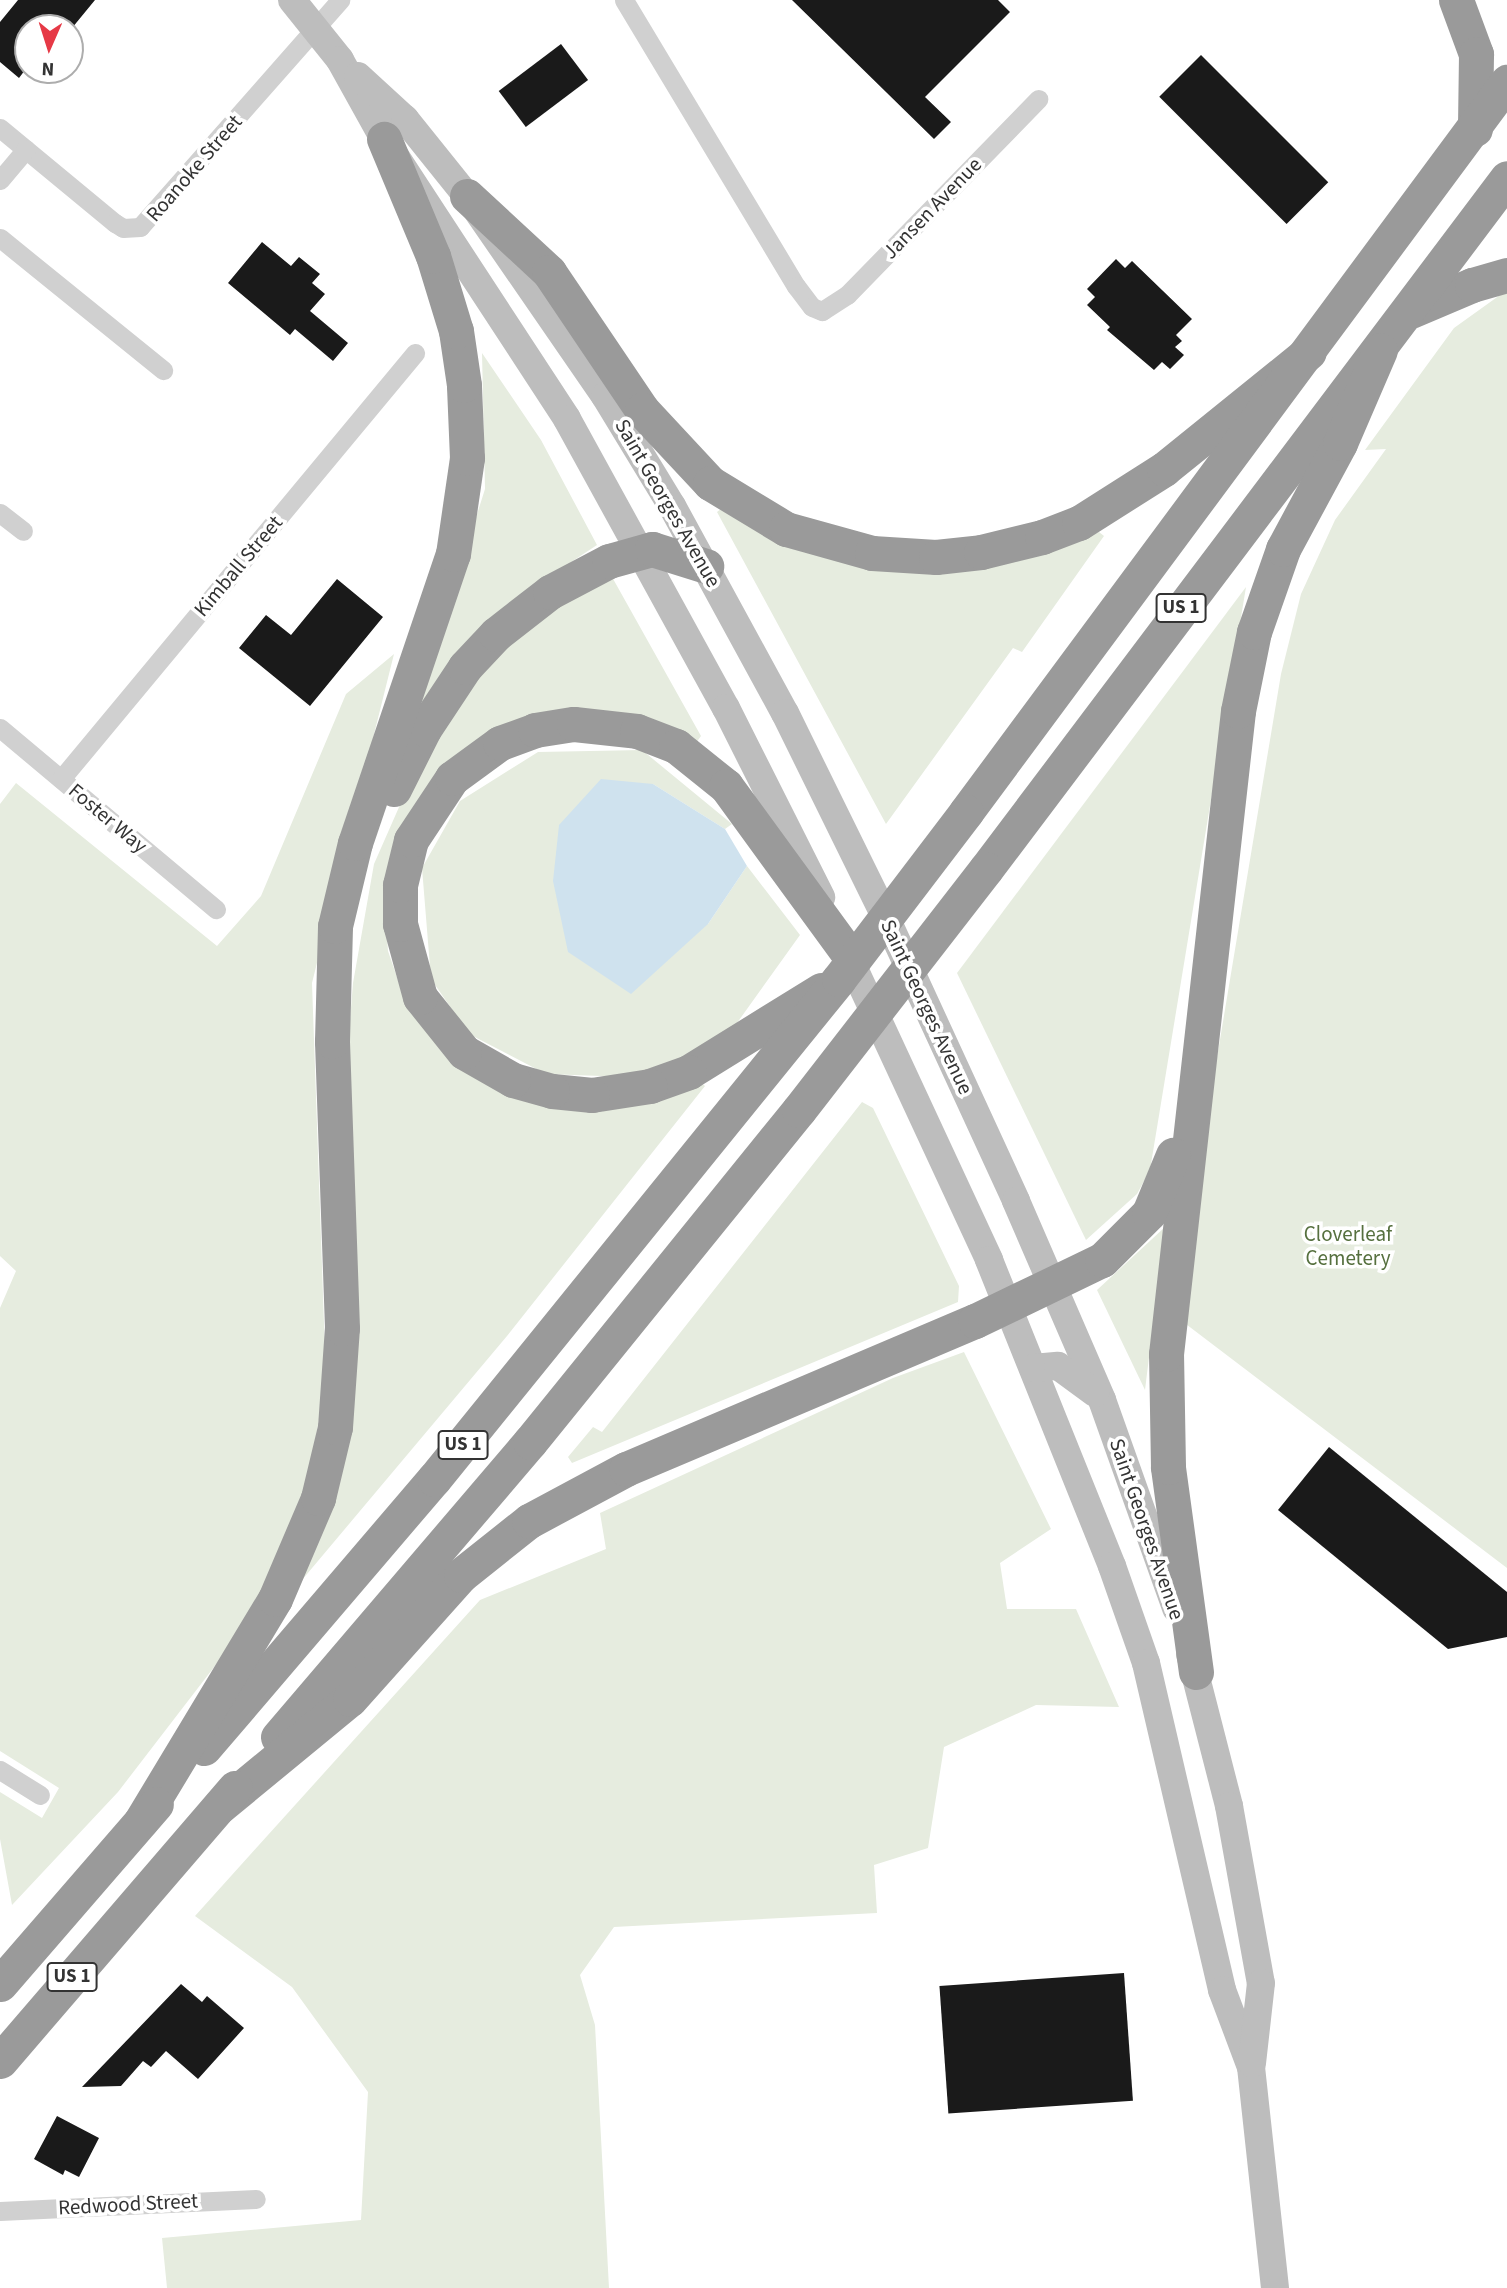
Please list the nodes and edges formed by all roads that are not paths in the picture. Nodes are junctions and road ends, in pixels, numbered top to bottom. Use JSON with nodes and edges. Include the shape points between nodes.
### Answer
{"nodes":[{"id":1,"x":292,"y":0,"type":"edge"},
{"id":2,"x":340,"y":0,"type":"edge"},
{"id":3,"x":624,"y":0,"type":"edge"},
{"id":4,"x":1456,"y":0,"type":"edge"},
{"id":5,"x":315,"y":29,"type":"junction"},
{"id":6,"x":340,"y":60,"type":"junction"},
{"id":7,"x":1507,"y":82,"type":"edge"},
{"id":8,"x":1038,"y":100,"type":"dead end"},
{"id":9,"x":0,"y":128,"type":"edge"},
{"id":10,"x":1475,"y":129,"type":"junction"},
{"id":11,"x":384,"y":139,"type":"junction"},
{"id":12,"x":26,"y":149,"type":"junction"},
{"id":13,"x":1507,"y":178,"type":"edge"},
{"id":14,"x":0,"y":180,"type":"edge"},
{"id":15,"x":467,"y":196,"type":"junction"},
{"id":16,"x":0,"y":238,"type":"edge"},
{"id":17,"x":1507,"y":275,"type":"edge"},
{"id":18,"x":1408,"y":313,"type":"junction"},
{"id":19,"x":1380,"y":350,"type":"junction"},
{"id":20,"x":1309,"y":352,"type":"junction"},
{"id":21,"x":415,"y":353,"type":"dead end"},
{"id":22,"x":163,"y":370,"type":"dead end"},
{"id":23,"x":0,"y":513,"type":"edge"},
{"id":24,"x":23,"y":531,"type":"dead end"},
{"id":25,"x":642,"y":551,"type":"junction"},
{"id":26,"x":706,"y":566,"type":"junction"},
{"id":27,"x":0,"y":728,"type":"edge"},
{"id":28,"x":61,"y":779,"type":"junction"},
{"id":29,"x":216,"y":909,"type":"dead end"},
{"id":30,"x":842,"y":964,"type":"junction"},
{"id":31,"x":335,"y":978,"type":"junction"},
{"id":32,"x":1203,"y":993,"type":"junction"},
{"id":33,"x":1052,"y":1286,"type":"junction"},
{"id":34,"x":1008,"y":1307,"type":"junction"},
{"id":35,"x":1033,"y":1368,"type":"junction"},
{"id":36,"x":1102,"y":1400,"type":"junction"},
{"id":37,"x":1196,"y":1672,"type":"junction"},
{"id":38,"x":0,"y":1770,"type":"edge"},
{"id":39,"x":40,"y":1795,"type":"dead end"},
{"id":40,"x":220,"y":1806,"type":"junction"},
{"id":41,"x":141,"y":1821,"type":"junction"},
{"id":42,"x":0,"y":1984,"type":"edge"},
{"id":43,"x":0,"y":2061,"type":"edge"},
{"id":44,"x":1251,"y":2067,"type":"junction"},
{"id":45,"x":256,"y":2199,"type":"dead end"},
{"id":46,"x":0,"y":2211,"type":"edge"},
{"id":47,"x":1275,"y":2288,"type":"edge"}],
"edges":[{"from":1,"to":5,"type":"main road","name":"Saint Georges Avenue"},
{"from":2,"to":5,"type":"street","name":"Roanoke Street"},
{"from":3,"to":8,"type":"street","name":"Jansen Avenue","via":[[796,286],[812,307],[822,311],[847,295]]},
{"from":4,"to":10,"type":"highway","via":[[1476,54]]},
{"from":5,"to":6,"type":"main road","name":"Saint Georges Avenue"},
{"from":5,"to":12,"type":"street","name":"Roanoke Street","via":[[140,227],[123,228],[115,223]]},
{"from":6,"to":11,"type":"main road","name":"Saint Georges Avenue"},
{"from":6,"to":15,"type":"main road","name":"Saint Georges Avenue","via":[[405,119]]},
{"from":7,"to":10,"type":"highway","number":"US 1"},
{"from":9,"to":12,"type":"street","name":"Roanoke Street"},
{"from":10,"to":20,"type":"highway","number":"US 1"},
{"from":11,"to":25,"type":"main road","name":"Saint Georges Avenue","via":[[522,343]]},
{"from":11,"to":31,"type":"highway","via":[[433,256],[453,320],[464,385],[467,458],[453,554],[345,880],[335,926]]},
{"from":12,"to":14,"type":"street"},
{"from":13,"to":18,"type":"highway","number":"US 1"},
{"from":15,"to":20,"type":"highway","via":[[549,272],[642,410],[710,483],[786,529],[872,553],[936,557],[981,552],[1032,541],[1079,523],[1164,469]]},
{"from":15,"to":26,"type":"main road","name":"Saint Georges Avenue","via":[[605,396]]},
{"from":16,"to":22,"type":"street"},
{"from":17,"to":18,"type":"highway"},
{"from":18,"to":19,"type":"highway","number":"US 1"},
{"from":19,"to":32,"type":"highway","via":[[1340,443],[1283,549],[1254,632],[1237,712]]},
{"from":19,"to":40,"type":"highway","number":"US 1","bridge":true,"via":[[1319,424],[799,1110],[546,1422]]},
{"from":20,"to":30,"type":"highway","number":"US 1","bridge":true,"via":[[967,812]]},
{"from":21,"to":28,"type":"street","name":"Kimball Street"},
{"from":23,"to":24,"type":"street"},
{"from":25,"to":26,"type":"highway","via":[[665,551]]},
{"from":25,"to":30,"type":"main road","name":"Saint Georges Avenue","via":[[751,756]]},
{"from":25,"to":31,"type":"highway","via":[[603,564],[540,598],[496,634],[450,687],[409,755],[376,830]]},
{"from":26,"to":33,"type":"main road","name":"Saint Georges Avenue","via":[[887,920]]},
{"from":27,"to":28,"type":"street","name":"Foster Way"},
{"from":28,"to":29,"type":"street","name":"Foster Way"},
{"from":30,"to":30,"type":"highway","via":[[689,1072],[611,1094],[531,1086],[464,1052],[420,997],[400,924],[404,862],[420,822],[438,794],[480,754],[535,730],[595,724],[656,737],[693,758],[726,786]]},
{"from":30,"to":34,"type":"main road","name":"Saint Georges Avenue","via":[[886,1029]]},
{"from":30,"to":41,"type":"highway","number":"US 1","via":[[774,1060],[434,1479]]},
{"from":31,"to":41,"type":"highway","via":[[332,1041],[342,1354],[327,1464],[310,1520],[275,1599]]},
{"from":32,"to":33,"type":"highway","via":[[1175,1144],[1159,1198],[1115,1251]]},
{"from":32,"to":37,"type":"highway","via":[[1199,1087],[1171,1301],[1164,1407]]},
{"from":33,"to":34,"type":"highway"},
{"from":33,"to":36,"type":"main road","name":"Saint Georges Avenue"},
{"from":34,"to":35,"type":"main road","name":"Saint Georges Avenue"},
{"from":34,"to":40,"type":"highway","via":[[626,1469],[552,1506],[461,1576],[350,1699]]},
{"from":35,"to":36,"type":"main road","via":[[1049,1364],[1067,1370]]},
{"from":35,"to":44,"type":"main road","name":"Saint Georges Avenue","via":[[1146,1663],[1222,1990]]},
{"from":36,"to":37,"type":"main road","name":"Saint Georges Avenue","via":[[1157,1548]]},
{"from":37,"to":44,"type":"main road","name":"Saint Georges Avenue","via":[[1229,1806],[1261,1983]]},
{"from":38,"to":39,"type":"street"},
{"from":40,"to":43,"type":"highway","number":"US 1"},
{"from":41,"to":42,"type":"highway","number":"US 1"},
{"from":44,"to":47,"type":"main road","name":"Saint Georges Avenue"},
{"from":45,"to":46,"type":"street","name":"Redwood Street"}]}
